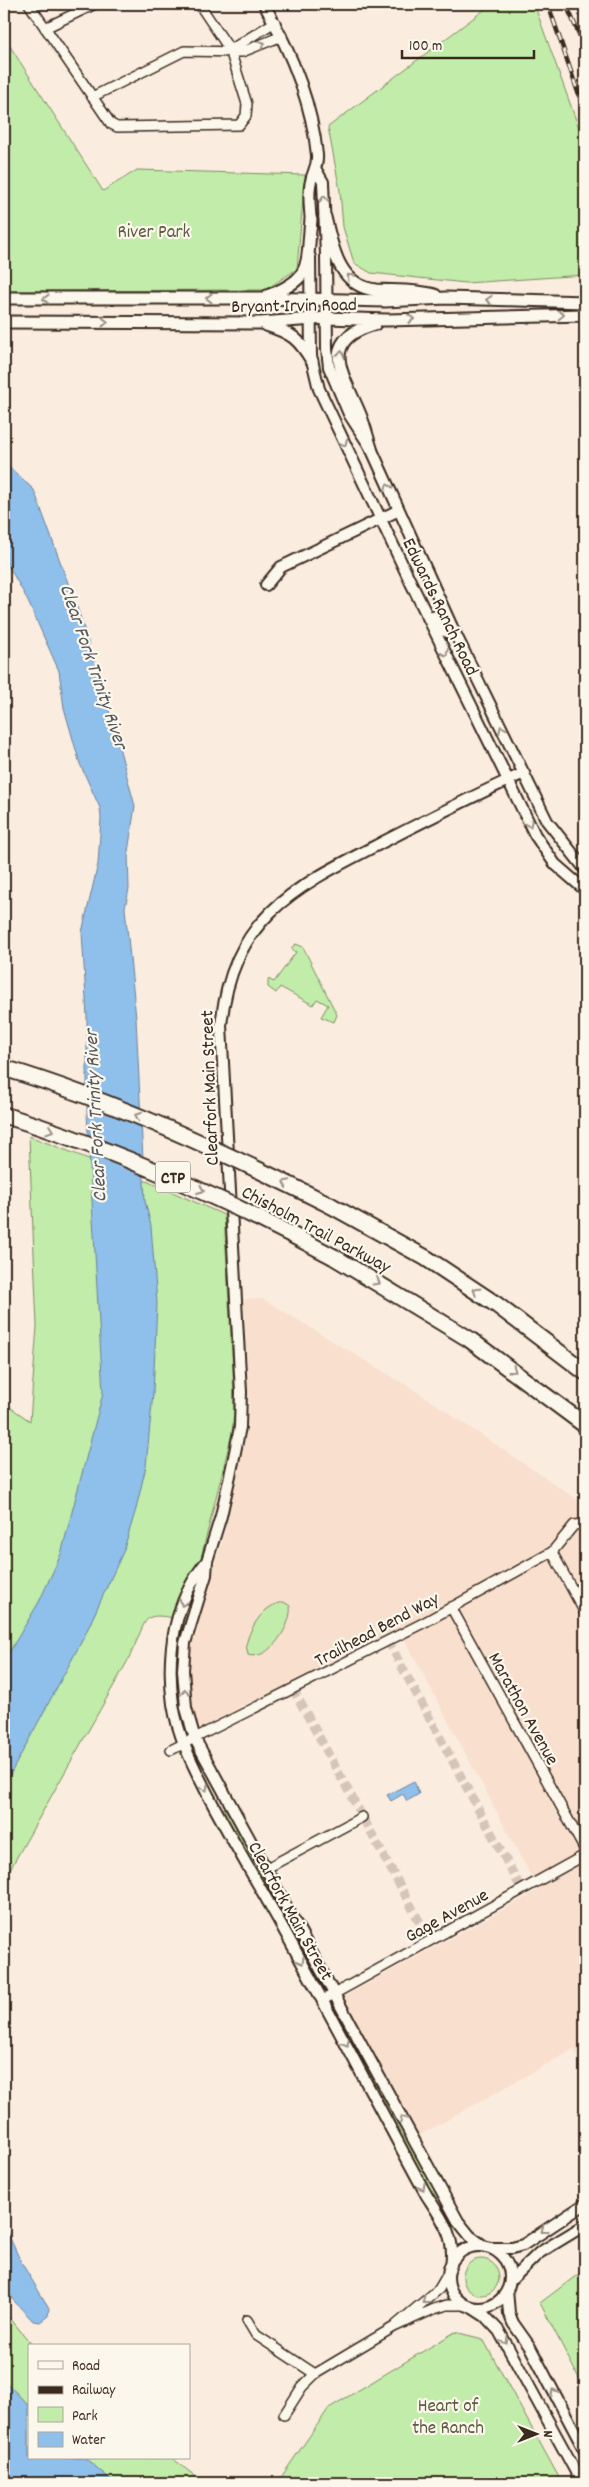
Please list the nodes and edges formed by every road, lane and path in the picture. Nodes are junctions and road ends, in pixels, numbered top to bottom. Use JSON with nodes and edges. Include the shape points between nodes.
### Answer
{"nodes":[{"id":1,"x":29,"y":4,"type":"edge"},
{"id":2,"x":95,"y":4,"type":"edge"},
{"id":3,"x":198,"y":4,"type":"edge"},
{"id":4,"x":264,"y":4,"type":"edge"},
{"id":5,"x":275,"y":22,"type":"junction"},
{"id":6,"x":45,"y":28,"type":"junction"},
{"id":7,"x":282,"y":36,"type":"junction"},
{"id":8,"x":230,"y":50,"type":"junction"},
{"id":9,"x":92,"y":97,"type":"junction"},
{"id":10,"x":316,"y":170,"type":"junction"},
{"id":11,"x":325,"y":217,"type":"junction"},
{"id":12,"x":311,"y":220,"type":"junction"},
{"id":13,"x":4,"y":298,"type":"edge"},
{"id":14,"x":263,"y":298,"type":"junction"},
{"id":15,"x":446,"y":298,"type":"junction"},
{"id":16,"x":310,"y":300,"type":"junction"},
{"id":17,"x":326,"y":300,"type":"junction"},
{"id":18,"x":585,"y":302,"type":"edge"},
{"id":19,"x":585,"y":315,"type":"edge"},
{"id":20,"x":327,"y":318,"type":"junction"},
{"id":21,"x":310,"y":319,"type":"junction"},
{"id":22,"x":387,"y":320,"type":"junction"},
{"id":23,"x":4,"y":322,"type":"edge"},
{"id":24,"x":260,"y":323,"type":"junction"},
{"id":25,"x":312,"y":361,"type":"junction"},
{"id":26,"x":370,"y":448,"type":"junction"},
{"id":27,"x":399,"y":510,"type":"junction"},
{"id":28,"x":380,"y":519,"type":"junction"},
{"id":29,"x":266,"y":585,"type":"dead end"},
{"id":30,"x":419,"y":599,"type":"junction"},
{"id":31,"x":456,"y":636,"type":"junction"},
{"id":32,"x":524,"y":773,"type":"junction"},
{"id":33,"x":508,"y":780,"type":"junction"},
{"id":34,"x":585,"y":869,"type":"edge"},
{"id":35,"x":585,"y":890,"type":"edge"},
{"id":36,"x":4,"y":1068,"type":"edge"},
{"id":37,"x":4,"y":1115,"type":"edge"},
{"id":38,"x":497,"y":1305,"type":"junction"},
{"id":39,"x":585,"y":1363,"type":"edge"},
{"id":40,"x":585,"y":1372,"type":"edge"},
{"id":41,"x":542,"y":1391,"type":"junction"},
{"id":42,"x":585,"y":1425,"type":"edge"},
{"id":43,"x":585,"y":1435,"type":"edge"},
{"id":44,"x":585,"y":1524,"type":"edge"},
{"id":45,"x":552,"y":1552,"type":"junction"},
{"id":46,"x":207,"y":1561,"type":"junction"},
{"id":47,"x":451,"y":1607,"type":"junction"},
{"id":48,"x":585,"y":1613,"type":"edge"},
{"id":49,"x":195,"y":1739,"type":"junction"},
{"id":50,"x":183,"y":1745,"type":"junction"},
{"id":51,"x":172,"y":1750,"type":"dead end"},
{"id":52,"x":362,"y":1816,"type":"dead end"},
{"id":53,"x":585,"y":1850,"type":"edge"},
{"id":54,"x":585,"y":1855,"type":"edge"},
{"id":55,"x":266,"y":1868,"type":"junction"},
{"id":56,"x":333,"y":1994,"type":"junction"},
{"id":57,"x":322,"y":2000,"type":"junction"},
{"id":58,"x":585,"y":2204,"type":"edge"},
{"id":59,"x":585,"y":2225,"type":"edge"},
{"id":60,"x":487,"y":2247,"type":"junction"},
{"id":61,"x":450,"y":2268,"type":"junction"},
{"id":62,"x":508,"y":2286,"type":"junction"},
{"id":63,"x":469,"y":2306,"type":"junction"},
{"id":64,"x":248,"y":2320,"type":"dead end"},
{"id":65,"x":394,"y":2327,"type":"junction"},
{"id":66,"x":315,"y":2374,"type":"junction"},
{"id":67,"x":284,"y":2415,"type":"dead end"},
{"id":68,"x":585,"y":2451,"type":"edge"},
{"id":69,"x":582,"y":2483,"type":"edge"}],
"edges":[{"from":1,"to":6,"type":"street"},
{"from":2,"to":6,"type":"street"},
{"from":3,"to":8,"type":"street"},
{"from":4,"to":5,"type":"street"},
{"from":5,"to":7,"type":"street"},
{"from":5,"to":8,"type":"street"},
{"from":6,"to":9,"type":"street"},
{"from":8,"to":7,"type":"street","one_way":true,"via":[[242,52]]},
{"from":7,"to":10,"type":"street","via":[[310,117],[317,156]]},
{"from":8,"to":9,"type":"street","via":[[184,51]]},
{"from":8,"to":9,"type":"street","via":[[248,104],[246,116],[239,125],[117,127]]},
{"from":11,"to":10,"type":"street","name":"Edwards Ranch Road","one_way":true,"via":[[323,182]]},
{"from":10,"to":12,"type":"street","name":"Edwards Ranch Road","via":[[310,181]]},
{"from":15,"to":11,"type":"main road","one_way":true,"via":[[400,290],[377,290],[355,283],[337,260]]},
{"from":11,"to":17,"type":"street","name":"Edwards Ranch Road"},
{"from":12,"to":14,"type":"main road","via":[[305,269],[300,278],[290,287]]},
{"from":12,"to":16,"type":"street","name":"Edwards Ranch Road"},
{"from":14,"to":13,"type":"main road","name":"Bryant Irvin Road","one_way":true},
{"from":14,"to":16,"type":"main road","name":"Bryant Irvin Road"},
{"from":15,"to":17,"type":"main road","name":"Bryant Irvin Road"},
{"from":18,"to":15,"type":"main road","name":"Bryant Irvin Road","one_way":true},
{"from":16,"to":17,"type":"main road","name":"Bryant Irvin Road"},
{"from":16,"to":21,"type":"street","name":"Edwards Ranch Road"},
{"from":17,"to":20,"type":"street","name":"Edwards Ranch Road"},
{"from":22,"to":19,"type":"main road","name":"Bryant Irvin Road","one_way":true},
{"from":20,"to":21,"type":"main road","name":"Bryant Irvin Road"},
{"from":20,"to":22,"type":"main road","name":"Bryant Irvin Road"},
{"from":20,"to":26,"type":"street","name":"Edwards Ranch Road","via":[[329,367],[349,414]]},
{"from":21,"to":24,"type":"main road","name":"Bryant Irvin Road"},
{"from":21,"to":25,"type":"street","name":"Edwards Ranch Road"},
{"from":26,"to":22,"type":"main road","one_way":true,"via":[[338,363],[340,352],[352,333]]},
{"from":23,"to":24,"type":"main road","name":"Bryant Irvin Road","one_way":true},
{"from":24,"to":25,"type":"main road","via":[[284,330],[300,341]]},
{"from":25,"to":28,"type":"street","name":"Edwards Ranch Road","one_way":true,"via":[[319,389]]},
{"from":27,"to":26,"type":"street","name":"Edwards Ranch Road","one_way":true},
{"from":27,"to":28,"type":"street"},
{"from":27,"to":31,"type":"street","name":"Edwards Ranch Road"},
{"from":28,"to":29,"type":"street","via":[[281,568]]},
{"from":28,"to":30,"type":"street","name":"Edwards Ranch Road"},
{"from":30,"to":31,"type":"street","via":[[445,631]]},
{"from":30,"to":33,"type":"street","name":"Edwards Ranch Road","one_way":true},
{"from":32,"to":31,"type":"street","name":"Edwards Ranch Road","one_way":true},
{"from":32,"to":33,"type":"street","name":"Clearfork Main Street"},
{"from":32,"to":34,"type":"street","name":"Edwards Ranch Road","via":[[547,821]]},
{"from":33,"to":35,"type":"street","name":"Edwards Ranch Road","one_way":true,"via":[[534,835],[555,864]]},
{"from":33,"to":46,"type":"street","name":"Clearfork Main Street","via":[[314,878],[287,896],[263,920],[242,950],[231,975],[220,1026],[241,1392],[240,1427],[221,1516]]},
{"from":38,"to":36,"type":"highway","name":"Chisholm Trail Parkway","number":"CTP","one_way":true,"bridge":true,"via":[[426,1258],[248,1164],[151,1121]]},
{"from":37,"to":41,"type":"highway","name":"Chisholm Trail Parkway","number":"CTP","one_way":true,"bridge":true,"via":[[87,1143],[240,1208],[334,1257],[429,1313]]},
{"from":38,"to":39,"type":"highway"},
{"from":38,"to":40,"type":"highway","name":"Chisholm Trail Parkway","number":"CTP"},
{"from":41,"to":42,"type":"highway","name":"Chisholm Trail Parkway","number":"CTP"},
{"from":41,"to":43,"type":"highway"},
{"from":44,"to":45,"type":"street","name":"Trailhead Bend Way","via":[[574,1524]]},
{"from":45,"to":47,"type":"street","name":"Trailhead Bend Way"},
{"from":45,"to":48,"type":"street"},
{"from":49,"to":46,"type":"street","name":"Clearfork Main Street","one_way":true,"via":[[186,1708],[183,1670],[185,1644],[206,1575]]},
{"from":46,"to":50,"type":"street","name":"Clearfork Main Street","one_way":true,"via":[[190,1585],[180,1607],[172,1646],[174,1704]]},
{"from":47,"to":49,"type":"street","name":"Trailhead Bend Way"},
{"from":47,"to":53,"type":"street","name":"Marathon Avenue"},
{"from":49,"to":50,"type":"street","name":"Trailhead Bend Way"},
{"from":49,"to":55,"type":"street","name":"Clearfork Main Street"},
{"from":50,"to":51,"type":"street","name":"Trailhead Bend Way"},
{"from":50,"to":57,"type":"street","name":"Clearfork Main Street","one_way":true},
{"from":52,"to":55,"type":"street"},
{"from":54,"to":56,"type":"street","name":"Gage Avenue"},
{"from":55,"to":56,"type":"street","name":"Clearfork Main Street"},
{"from":56,"to":57,"type":"street","name":"Gage Avenue"},
{"from":60,"to":56,"type":"street","name":"Clearfork Main Street","one_way":true,"via":[[470,2236],[458,2221]]},
{"from":57,"to":61,"type":"street","name":"Clearfork Main Street","one_way":true,"via":[[448,2229],[453,2247]]},
{"from":58,"to":60,"type":"street","one_way":true,"via":[[523,2245]]},
{"from":59,"to":62,"type":"street","via":[[539,2253]]},
{"from":60,"to":61,"type":"street","via":[[465,2250]]},
{"from":60,"to":62,"type":"street","via":[[497,2252],[507,2265]]},
{"from":61,"to":63,"type":"street","via":[[450,2287],[460,2301]]},
{"from":61,"to":65,"type":"street","one_way":true,"via":[[440,2288]]},
{"from":62,"to":63,"type":"street","via":[[492,2305]]},
{"from":68,"to":62,"type":"street","one_way":true,"via":[[530,2347],[513,2322],[509,2313]]},
{"from":63,"to":65,"type":"street","via":[[441,2306]]},
{"from":63,"to":69,"type":"street","one_way":true,"via":[[485,2316],[499,2331]]},
{"from":64,"to":66,"type":"street","via":[[256,2335]]},
{"from":65,"to":66,"type":"street"},
{"from":66,"to":67,"type":"street","via":[[302,2387]]}]}
